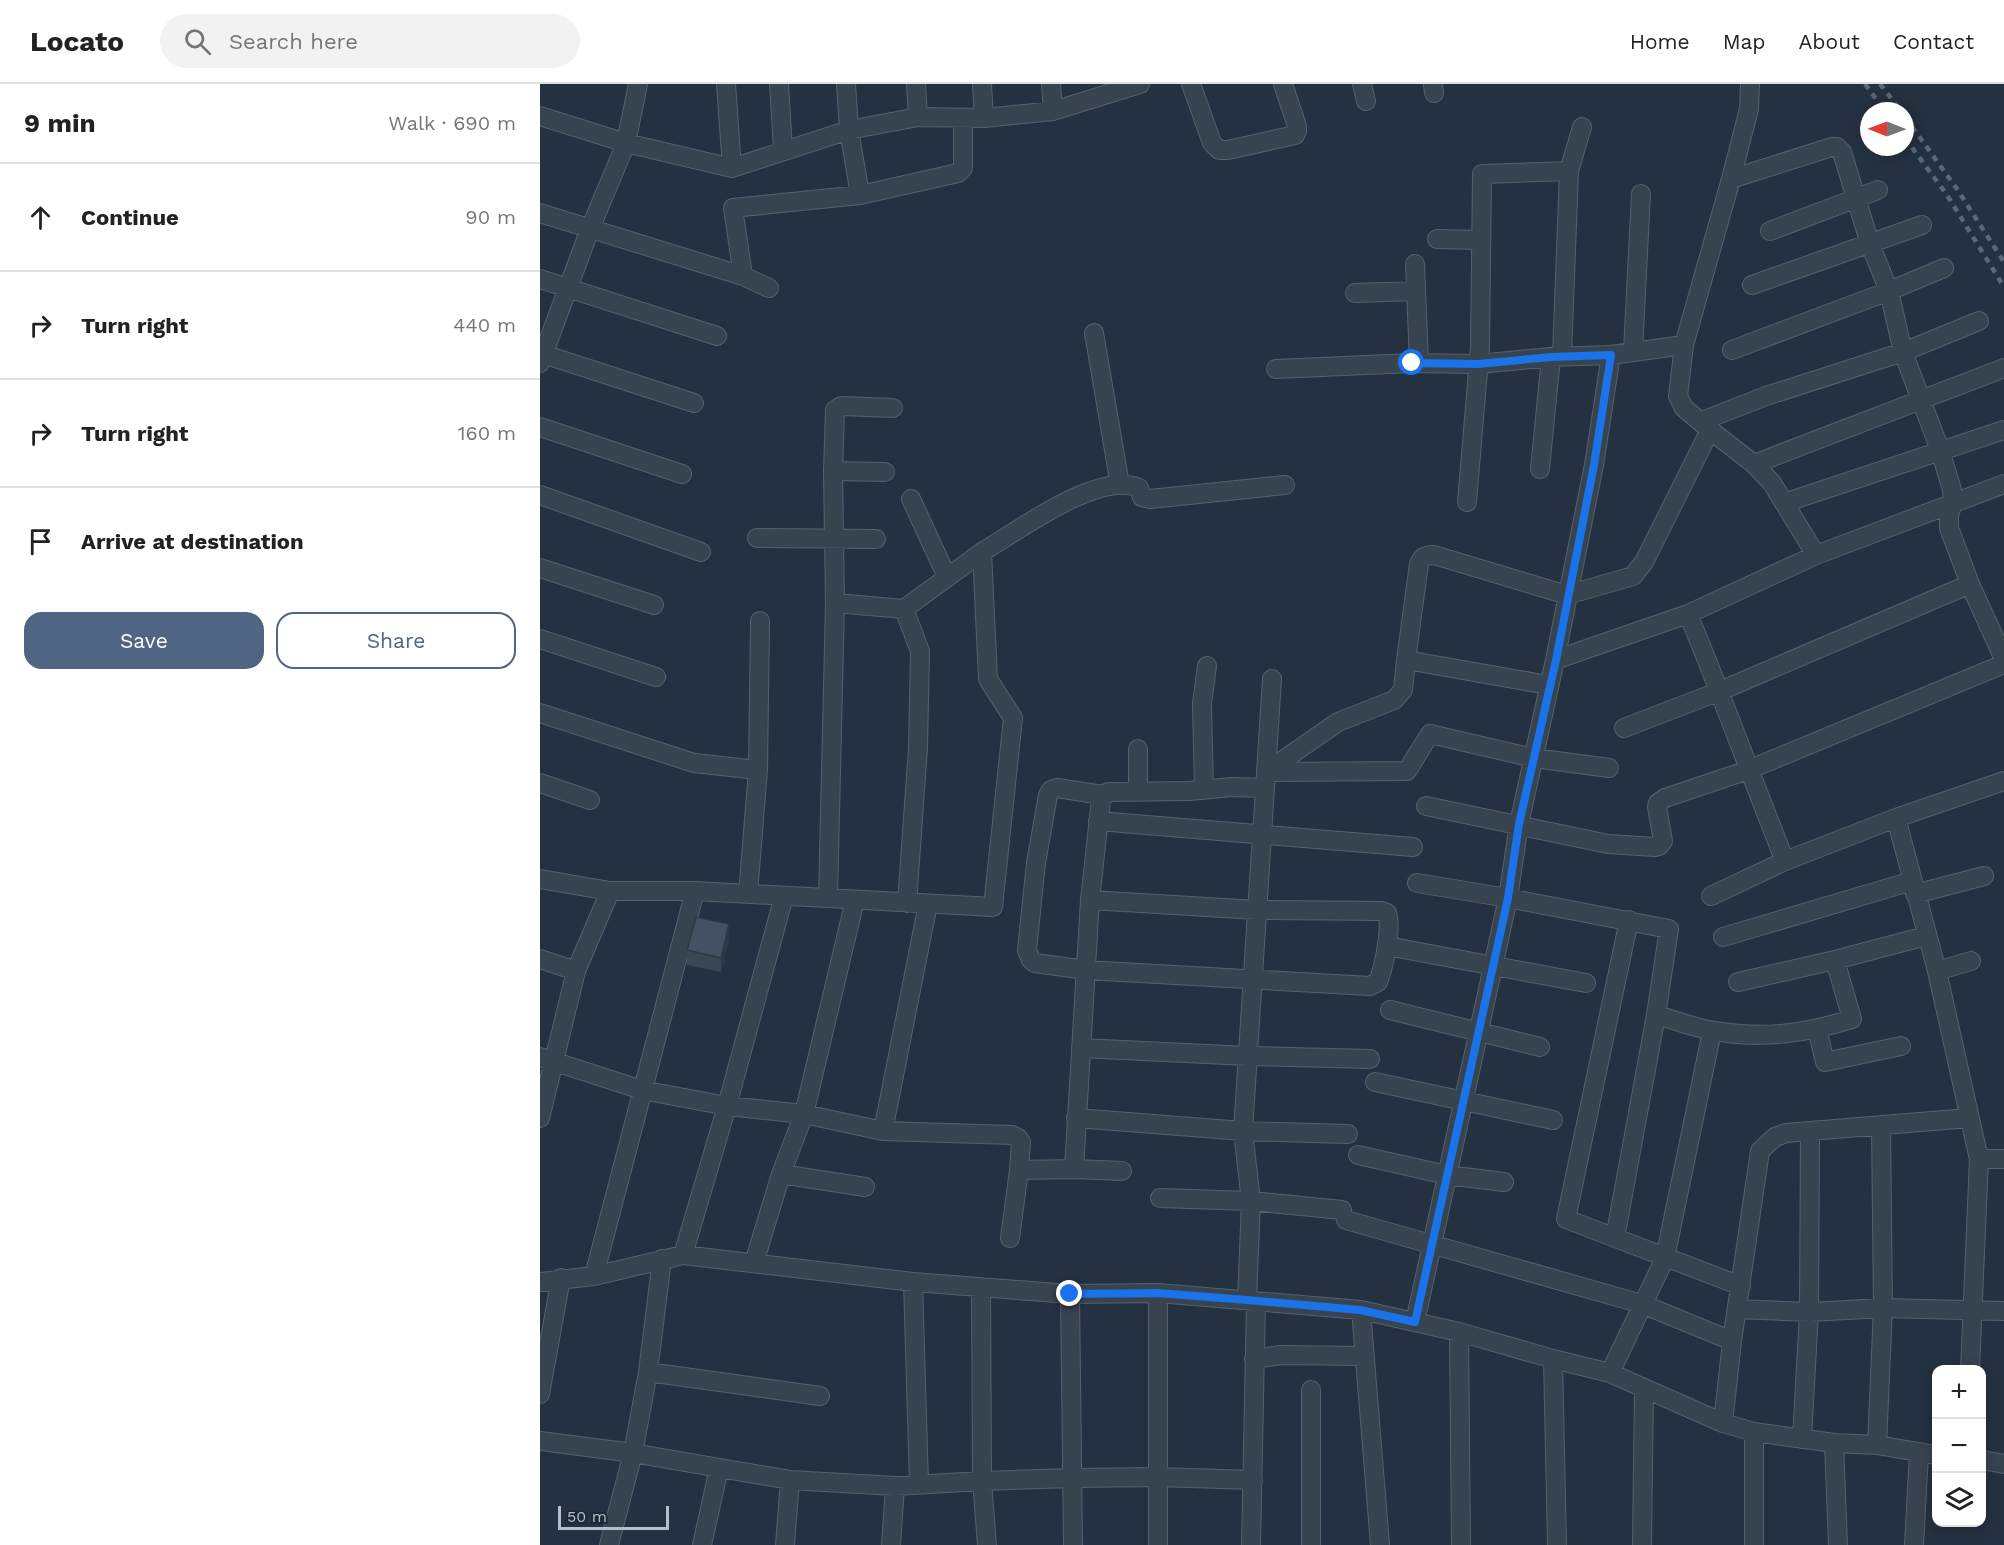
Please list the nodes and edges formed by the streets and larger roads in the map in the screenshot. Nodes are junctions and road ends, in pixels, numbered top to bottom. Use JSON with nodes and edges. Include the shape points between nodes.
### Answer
{"nodes":[{"id":1,"x":638,"y":84,"type":"edge"},
{"id":2,"x":726,"y":84,"type":"edge"},
{"id":3,"x":779,"y":84,"type":"edge"},
{"id":4,"x":846,"y":84,"type":"edge"},
{"id":5,"x":916,"y":84,"type":"edge"},
{"id":6,"x":982,"y":84,"type":"edge"},
{"id":7,"x":1051,"y":84,"type":"edge"},
{"id":8,"x":1140,"y":84,"type":"edge"},
{"id":9,"x":1191,"y":84,"type":"edge"},
{"id":10,"x":1283,"y":84,"type":"edge"},
{"id":11,"x":1750,"y":84,"type":"edge"},
{"id":12,"x":1112,"y":88,"type":"edge"},
{"id":13,"x":1053,"y":111,"type":"junction"},
{"id":14,"x":540,"y":116,"type":"edge"},
{"id":15,"x":918,"y":117,"type":"junction"},
{"id":16,"x":984,"y":118,"type":"junction"},
{"id":17,"x":963,"y":119,"type":"junction"},
{"id":18,"x":1582,"y":127,"type":"dead end"},
{"id":19,"x":849,"y":130,"type":"junction"},
{"id":20,"x":626,"y":143,"type":"junction"},
{"id":21,"x":783,"y":150,"type":"junction"},
{"id":22,"x":732,"y":168,"type":"junction"},
{"id":23,"x":1569,"y":171,"type":"junction"},
{"id":24,"x":1731,"y":179,"type":"junction"},
{"id":25,"x":1878,"y":190,"type":"dead end"},
{"id":26,"x":1641,"y":194,"type":"dead end"},
{"id":27,"x":860,"y":195,"type":"junction"},
{"id":28,"x":1857,"y":198,"type":"junction"},
{"id":29,"x":540,"y":213,"type":"edge"},
{"id":30,"x":1922,"y":225,"type":"dead end"},
{"id":31,"x":590,"y":229,"type":"junction"},
{"id":32,"x":1770,"y":231,"type":"dead end"},
{"id":33,"x":1437,"y":240,"type":"dead end"},
{"id":34,"x":1481,"y":240,"type":"junction"},
{"id":35,"x":1870,"y":244,"type":"junction"},
{"id":36,"x":1415,"y":264,"type":"dead end"},
{"id":37,"x":1944,"y":268,"type":"dead end"},
{"id":38,"x":743,"y":276,"type":"junction"},
{"id":39,"x":540,"y":279,"type":"edge"},
{"id":40,"x":1752,"y":285,"type":"dead end"},
{"id":41,"x":568,"y":288,"type":"junction"},
{"id":42,"x":770,"y":288,"type":"dead end"},
{"id":43,"x":1416,"y":291,"type":"junction"},
{"id":44,"x":1889,"y":291,"type":"junction"},
{"id":45,"x":1355,"y":293,"type":"dead end"},
{"id":46,"x":1979,"y":321,"type":"dead end"},
{"id":47,"x":1094,"y":333,"type":"dead end"},
{"id":48,"x":717,"y":336,"type":"dead end"},
{"id":49,"x":1684,"y":345,"type":"junction"},
{"id":50,"x":1732,"y":350,"type":"dead end"},
{"id":51,"x":1633,"y":351,"type":"junction"},
{"id":52,"x":1903,"y":352,"type":"junction"},
{"id":53,"x":1611,"y":355,"type":"junction"},
{"id":54,"x":1556,"y":357,"type":"junction"},
{"id":55,"x":542,"y":358,"type":"edge"},
{"id":56,"x":1419,"y":363,"type":"junction"},
{"id":57,"x":1478,"y":364,"type":"junction"},
{"id":58,"x":2004,"y":368,"type":"edge"},
{"id":59,"x":1276,"y":369,"type":"dead end"},
{"id":60,"x":1921,"y":399,"type":"junction"},
{"id":61,"x":694,"y":403,"type":"dead end"},
{"id":62,"x":893,"y":408,"type":"dead end"},
{"id":63,"x":1706,"y":426,"type":"junction"},
{"id":64,"x":540,"y":427,"type":"edge"},
{"id":65,"x":2004,"y":430,"type":"edge"},
{"id":66,"x":1940,"y":450,"type":"junction"},
{"id":67,"x":1754,"y":464,"type":"junction"},
{"id":68,"x":1540,"y":469,"type":"dead end"},
{"id":69,"x":833,"y":471,"type":"junction"},
{"id":70,"x":885,"y":472,"type":"dead end"},
{"id":71,"x":682,"y":474,"type":"dead end"},
{"id":72,"x":2004,"y":484,"type":"edge"},
{"id":73,"x":1120,"y":485,"type":"junction"},
{"id":74,"x":1285,"y":485,"type":"dead end"},
{"id":75,"x":540,"y":495,"type":"edge"},
{"id":76,"x":911,"y":499,"type":"dead end"},
{"id":77,"x":1467,"y":502,"type":"dead end"},
{"id":78,"x":1784,"y":502,"type":"junction"},
{"id":79,"x":1953,"y":503,"type":"junction"},
{"id":80,"x":757,"y":538,"type":"dead end"},
{"id":81,"x":834,"y":539,"type":"junction"},
{"id":82,"x":876,"y":539,"type":"dead end"},
{"id":83,"x":701,"y":552,"type":"dead end"},
{"id":84,"x":982,"y":552,"type":"junction"},
{"id":85,"x":1816,"y":555,"type":"junction"},
{"id":86,"x":540,"y":568,"type":"edge"},
{"id":87,"x":947,"y":577,"type":"junction"},
{"id":88,"x":1970,"y":584,"type":"junction"},
{"id":89,"x":1567,"y":595,"type":"junction"},
{"id":90,"x":835,"y":603,"type":"junction"},
{"id":91,"x":654,"y":605,"type":"dead end"},
{"id":92,"x":904,"y":609,"type":"junction"},
{"id":93,"x":1688,"y":614,"type":"junction"},
{"id":94,"x":760,"y":621,"type":"dead end"},
{"id":95,"x":1999,"y":638,"type":"edge"},
{"id":96,"x":540,"y":639,"type":"edge"},
{"id":97,"x":2004,"y":659,"type":"edge"},
{"id":98,"x":1406,"y":660,"type":"junction"},
{"id":99,"x":1556,"y":660,"type":"junction"},
{"id":100,"x":2004,"y":664,"type":"edge"},
{"id":101,"x":1207,"y":666,"type":"dead end"},
{"id":102,"x":656,"y":677,"type":"dead end"},
{"id":103,"x":1272,"y":679,"type":"dead end"},
{"id":104,"x":1548,"y":685,"type":"junction"},
{"id":105,"x":1720,"y":691,"type":"junction"},
{"id":106,"x":540,"y":712,"type":"edge"},
{"id":107,"x":1624,"y":728,"type":"dead end"},
{"id":108,"x":1138,"y":749,"type":"dead end"},
{"id":109,"x":1534,"y":758,"type":"junction"},
{"id":110,"x":1609,"y":768,"type":"dead end"},
{"id":111,"x":758,"y":770,"type":"junction"},
{"id":112,"x":1748,"y":770,"type":"junction"},
{"id":113,"x":1265,"y":780,"type":"junction"},
{"id":114,"x":2004,"y":781,"type":"edge"},
{"id":115,"x":540,"y":783,"type":"edge"},
{"id":116,"x":1203,"y":790,"type":"junction"},
{"id":117,"x":1138,"y":792,"type":"junction"},
{"id":118,"x":1103,"y":795,"type":"junction"},
{"id":119,"x":590,"y":800,"type":"dead end"},
{"id":120,"x":1426,"y":806,"type":"dead end"},
{"id":121,"x":1896,"y":818,"type":"junction"},
{"id":122,"x":1098,"y":821,"type":"junction"},
{"id":123,"x":1519,"y":824,"type":"junction"},
{"id":124,"x":1262,"y":835,"type":"junction"},
{"id":125,"x":1413,"y":847,"type":"dead end"},
{"id":126,"x":1785,"y":861,"type":"junction"},
{"id":127,"x":1984,"y":876,"type":"dead end"},
{"id":128,"x":540,"y":879,"type":"edge"},
{"id":129,"x":1417,"y":883,"type":"dead end"},
{"id":130,"x":1913,"y":887,"type":"junction"},
{"id":131,"x":610,"y":891,"type":"junction"},
{"id":132,"x":695,"y":891,"type":"junction"},
{"id":133,"x":748,"y":894,"type":"junction"},
{"id":134,"x":784,"y":896,"type":"junction"},
{"id":135,"x":1711,"y":896,"type":"dead end"},
{"id":136,"x":828,"y":898,"type":"junction"},
{"id":137,"x":1508,"y":898,"type":"junction"},
{"id":138,"x":855,"y":900,"type":"junction"},
{"id":139,"x":1090,"y":900,"type":"junction"},
{"id":140,"x":907,"y":903,"type":"junction"},
{"id":141,"x":928,"y":904,"type":"junction"},
{"id":142,"x":1257,"y":910,"type":"junction"},
{"id":143,"x":1629,"y":920,"type":"junction"},
{"id":144,"x":1926,"y":936,"type":"junction"},
{"id":145,"x":1723,"y":938,"type":"dead end"},
{"id":146,"x":1387,"y":946,"type":"junction"},
{"id":147,"x":540,"y":959,"type":"edge"},
{"id":148,"x":1835,"y":960,"type":"junction"},
{"id":149,"x":1971,"y":961,"type":"dead end"},
{"id":150,"x":1493,"y":965,"type":"junction"},
{"id":151,"x":1086,"y":970,"type":"junction"},
{"id":152,"x":576,"y":971,"type":"junction"},
{"id":153,"x":1937,"y":971,"type":"junction"},
{"id":154,"x":1253,"y":979,"type":"junction"},
{"id":155,"x":1738,"y":982,"type":"dead end"},
{"id":156,"x":1586,"y":983,"type":"dead end"},
{"id":157,"x":1390,"y":1010,"type":"dead end"},
{"id":158,"x":1656,"y":1015,"type":"junction"},
{"id":159,"x":1817,"y":1029,"type":"junction"},
{"id":160,"x":1712,"y":1031,"type":"junction"},
{"id":161,"x":1479,"y":1032,"type":"junction"},
{"id":162,"x":1901,"y":1046,"type":"dead end"},
{"id":163,"x":1540,"y":1047,"type":"dead end"},
{"id":164,"x":1081,"y":1048,"type":"junction"},
{"id":165,"x":1248,"y":1056,"type":"junction"},
{"id":166,"x":546,"y":1059,"type":"edge"},
{"id":167,"x":1370,"y":1059,"type":"dead end"},
{"id":168,"x":1375,"y":1082,"type":"dead end"},
{"id":169,"x":642,"y":1090,"type":"junction"},
{"id":170,"x":1463,"y":1101,"type":"junction"},
{"id":171,"x":727,"y":1106,"type":"junction"},
{"id":172,"x":804,"y":1114,"type":"junction"},
{"id":173,"x":540,"y":1118,"type":"edge"},
{"id":174,"x":1076,"y":1118,"type":"junction"},
{"id":175,"x":1969,"y":1118,"type":"junction"},
{"id":176,"x":1553,"y":1120,"type":"dead end"},
{"id":177,"x":1881,"y":1125,"type":"junction"},
{"id":178,"x":883,"y":1131,"type":"junction"},
{"id":179,"x":1243,"y":1131,"type":"junction"},
{"id":180,"x":1810,"y":1131,"type":"junction"},
{"id":181,"x":1348,"y":1134,"type":"dead end"},
{"id":182,"x":1358,"y":1155,"type":"dead end"},
{"id":183,"x":1979,"y":1159,"type":"junction"},
{"id":184,"x":2004,"y":1159,"type":"edge"},
{"id":185,"x":1074,"y":1169,"type":"junction"},
{"id":186,"x":1019,"y":1170,"type":"junction"},
{"id":187,"x":1122,"y":1171,"type":"dead end"},
{"id":188,"x":781,"y":1174,"type":"junction"},
{"id":189,"x":1447,"y":1175,"type":"junction"},
{"id":190,"x":1504,"y":1182,"type":"dead end"},
{"id":191,"x":865,"y":1187,"type":"dead end"},
{"id":192,"x":1160,"y":1198,"type":"dead end"},
{"id":193,"x":1251,"y":1201,"type":"junction"},
{"id":194,"x":1010,"y":1238,"type":"dead end"},
{"id":195,"x":1615,"y":1238,"type":"junction"},
{"id":196,"x":1433,"y":1244,"type":"junction"},
{"id":197,"x":683,"y":1255,"type":"junction"},
{"id":198,"x":1665,"y":1258,"type":"junction"},
{"id":199,"x":662,"y":1259,"type":"junction"},
{"id":200,"x":754,"y":1263,"type":"junction"},
{"id":201,"x":594,"y":1276,"type":"junction"},
{"id":202,"x":561,"y":1278,"type":"junction"},
{"id":203,"x":540,"y":1282,"type":"edge"},
{"id":204,"x":913,"y":1282,"type":"junction"},
{"id":205,"x":1741,"y":1286,"type":"junction"},
{"id":206,"x":981,"y":1287,"type":"junction"},
{"id":207,"x":1158,"y":1293,"type":"junction"},
{"id":208,"x":1070,"y":1294,"type":"junction"},
{"id":209,"x":1252,"y":1301,"type":"junction"},
{"id":210,"x":1642,"y":1304,"type":"junction"},
{"id":211,"x":1883,"y":1308,"type":"junction"},
{"id":212,"x":1738,"y":1309,"type":"junction"},
{"id":213,"x":1360,"y":1310,"type":"junction"},
{"id":214,"x":1972,"y":1310,"type":"junction"},
{"id":215,"x":2004,"y":1311,"type":"edge"},
{"id":216,"x":1809,"y":1312,"type":"junction"},
{"id":217,"x":1415,"y":1322,"type":"junction"},
{"id":218,"x":1459,"y":1332,"type":"junction"},
{"id":219,"x":1732,"y":1341,"type":"junction"},
{"id":220,"x":1364,"y":1356,"type":"junction"},
{"id":221,"x":1254,"y":1359,"type":"junction"},
{"id":222,"x":1553,"y":1359,"type":"junction"},
{"id":223,"x":1970,"y":1365,"type":"edge"},
{"id":224,"x":648,"y":1372,"type":"junction"},
{"id":225,"x":1610,"y":1373,"type":"junction"},
{"id":226,"x":1644,"y":1388,"type":"junction"},
{"id":227,"x":1311,"y":1390,"type":"dead end"},
{"id":228,"x":540,"y":1394,"type":"edge"},
{"id":229,"x":820,"y":1396,"type":"dead end"},
{"id":230,"x":1722,"y":1423,"type":"junction"},
{"id":231,"x":1754,"y":1431,"type":"junction"},
{"id":232,"x":1802,"y":1439,"type":"junction"},
{"id":233,"x":540,"y":1441,"type":"edge"},
{"id":234,"x":1834,"y":1443,"type":"junction"},
{"id":235,"x":1877,"y":1445,"type":"junction"},
{"id":236,"x":633,"y":1453,"type":"junction"},
{"id":237,"x":1928,"y":1454,"type":"edge"},
{"id":238,"x":1986,"y":1461,"type":"edge"},
{"id":239,"x":2004,"y":1464,"type":"edge"},
{"id":240,"x":719,"y":1468,"type":"junction"},
{"id":241,"x":1157,"y":1477,"type":"junction"},
{"id":242,"x":1072,"y":1478,"type":"junction"},
{"id":243,"x":790,"y":1480,"type":"junction"},
{"id":244,"x":1253,"y":1480,"type":"junction"},
{"id":245,"x":982,"y":1481,"type":"junction"},
{"id":246,"x":919,"y":1484,"type":"junction"},
{"id":247,"x":895,"y":1486,"type":"junction"},
{"id":248,"x":609,"y":1545,"type":"edge"},
{"id":249,"x":702,"y":1545,"type":"edge"},
{"id":250,"x":785,"y":1545,"type":"edge"},
{"id":251,"x":891,"y":1545,"type":"edge"},
{"id":252,"x":987,"y":1545,"type":"edge"},
{"id":253,"x":1073,"y":1545,"type":"edge"},
{"id":254,"x":1158,"y":1545,"type":"edge"},
{"id":255,"x":1251,"y":1545,"type":"edge"},
{"id":256,"x":1311,"y":1545,"type":"edge"},
{"id":257,"x":1380,"y":1545,"type":"edge"},
{"id":258,"x":1461,"y":1545,"type":"edge"},
{"id":259,"x":1557,"y":1545,"type":"edge"},
{"id":260,"x":1642,"y":1545,"type":"edge"},
{"id":261,"x":1754,"y":1545,"type":"edge"},
{"id":262,"x":1838,"y":1545,"type":"edge"},
{"id":263,"x":1914,"y":1545,"type":"edge"}],
"edges":[{"from":1,"to":20,"type":"street"},
{"from":2,"to":22,"type":"street"},
{"from":3,"to":21,"type":"street"},
{"from":4,"to":19,"type":"street"},
{"from":5,"to":15,"type":"street"},
{"from":6,"to":16,"type":"street"},
{"from":7,"to":13,"type":"street"},
{"from":8,"to":12,"type":"street"},
{"from":9,"to":10,"type":"street","via":[[1212,143],[1219,150],[1294,135],[1297,126]]},
{"from":11,"to":24,"type":"street","via":[[1749,109]]},
{"from":12,"to":13,"type":"street"},
{"from":13,"to":16,"type":"street"},
{"from":14,"to":20,"type":"street"},
{"from":15,"to":17,"type":"street"},
{"from":15,"to":19,"type":"street"},
{"from":16,"to":17,"type":"street"},
{"from":17,"to":27,"type":"street","via":[[963,168],[958,173]]},
{"from":18,"to":23,"type":"street"},
{"from":19,"to":21,"type":"street"},
{"from":19,"to":27,"type":"street"},
{"from":20,"to":22,"type":"street"},
{"from":20,"to":31,"type":"street"},
{"from":21,"to":22,"type":"street"},
{"from":23,"to":34,"type":"street","via":[[1482,174]]},
{"from":23,"to":54,"type":"street"},
{"from":24,"to":28,"type":"street","via":[[1837,147]]},
{"from":24,"to":49,"type":"street"},
{"from":25,"to":28,"type":"street"},
{"from":26,"to":51,"type":"street"},
{"from":27,"to":38,"type":"street","via":[[733,208]]},
{"from":28,"to":32,"type":"street"},
{"from":28,"to":35,"type":"street"},
{"from":29,"to":31,"type":"street"},
{"from":30,"to":35,"type":"street"},
{"from":31,"to":38,"type":"street"},
{"from":31,"to":41,"type":"street"},
{"from":33,"to":34,"type":"street"},
{"from":34,"to":57,"type":"street"},
{"from":35,"to":40,"type":"street"},
{"from":35,"to":44,"type":"street"},
{"from":36,"to":43,"type":"street"},
{"from":37,"to":44,"type":"street"},
{"from":38,"to":42,"type":"street"},
{"from":39,"to":41,"type":"street"},
{"from":41,"to":48,"type":"street"},
{"from":41,"to":55,"type":"street"},
{"from":43,"to":45,"type":"street"},
{"from":43,"to":56,"type":"street"},
{"from":44,"to":50,"type":"street"},
{"from":44,"to":52,"type":"street"},
{"from":46,"to":52,"type":"street"},
{"from":47,"to":73,"type":"street"},
{"from":49,"to":51,"type":"street"},
{"from":49,"to":63,"type":"street","via":[[1677,396],[1684,408]]},
{"from":51,"to":53,"type":"street"},
{"from":52,"to":60,"type":"street"},
{"from":52,"to":63,"type":"street","via":[[1766,396]]},
{"from":53,"to":54,"type":"street"},
{"from":53,"to":89,"type":"street","via":[[1594,465]]},
{"from":54,"to":57,"type":"street"},
{"from":54,"to":68,"type":"street"},
{"from":55,"to":61,"type":"street"},
{"from":56,"to":57,"type":"street"},
{"from":56,"to":59,"type":"street"},
{"from":57,"to":77,"type":"street"},
{"from":58,"to":60,"type":"street"},
{"from":60,"to":66,"type":"street"},
{"from":60,"to":67,"type":"street"},
{"from":62,"to":69,"type":"street","via":[[841,406],[835,410]]},
{"from":63,"to":67,"type":"street"},
{"from":63,"to":89,"type":"street","via":[[1644,562],[1633,576]]},
{"from":64,"to":71,"type":"street"},
{"from":65,"to":66,"type":"street"},
{"from":66,"to":78,"type":"street"},
{"from":66,"to":79,"type":"street"},
{"from":67,"to":78,"type":"street"},
{"from":69,"to":70,"type":"street"},
{"from":69,"to":81,"type":"street"},
{"from":72,"to":79,"type":"street"},
{"from":73,"to":74,"type":"street","via":[[1131,484],[1139,488],[1142,497],[1150,499]]},
{"from":73,"to":84,"type":"street","via":[[1077,495]]},
{"from":75,"to":83,"type":"street"},
{"from":76,"to":87,"type":"street"},
{"from":78,"to":85,"type":"street"},
{"from":79,"to":85,"type":"street"},
{"from":79,"to":88,"type":"street","via":[[1949,528]]},
{"from":80,"to":81,"type":"street"},
{"from":81,"to":82,"type":"street"},
{"from":81,"to":90,"type":"street"},
{"from":84,"to":87,"type":"street"},
{"from":84,"to":141,"type":"street","via":[[988,679],[1013,718],[993,908]]},
{"from":85,"to":93,"type":"street"},
{"from":86,"to":91,"type":"street"},
{"from":87,"to":92,"type":"street"},
{"from":88,"to":95,"type":"street"},
{"from":88,"to":105,"type":"street"},
{"from":89,"to":98,"type":"street","via":[[1434,555],[1422,557]]},
{"from":89,"to":99,"type":"street"},
{"from":90,"to":92,"type":"street"},
{"from":90,"to":136,"type":"street"},
{"from":92,"to":140,"type":"street","via":[[920,651]]},
{"from":93,"to":99,"type":"street"},
{"from":93,"to":105,"type":"street"},
{"from":94,"to":111,"type":"street"},
{"from":95,"to":97,"type":"street"},
{"from":96,"to":102,"type":"street"},
{"from":98,"to":104,"type":"street"},
{"from":98,"to":113,"type":"street","via":[[1403,690],[1394,700],[1338,722]]},
{"from":99,"to":104,"type":"street"},
{"from":100,"to":112,"type":"street"},
{"from":101,"to":116,"type":"street","via":[[1202,704]]},
{"from":103,"to":113,"type":"street"},
{"from":104,"to":109,"type":"street"},
{"from":105,"to":107,"type":"street"},
{"from":105,"to":112,"type":"street"},
{"from":106,"to":111,"type":"street","via":[[694,763]]},
{"from":108,"to":117,"type":"street"},
{"from":109,"to":110,"type":"street"},
{"from":109,"to":113,"type":"street","via":[[1430,734],[1407,771]]},
{"from":109,"to":123,"type":"street"},
{"from":111,"to":133,"type":"street"},
{"from":112,"to":123,"type":"street","via":[[1661,800],[1657,807],[1663,841],[1655,847],[1608,844]]},
{"from":112,"to":126,"type":"street"},
{"from":113,"to":116,"type":"street"},
{"from":113,"to":124,"type":"street"},
{"from":114,"to":121,"type":"street"},
{"from":115,"to":119,"type":"street"},
{"from":116,"to":117,"type":"street"},
{"from":117,"to":118,"type":"street"},
{"from":118,"to":122,"type":"street"},
{"from":118,"to":151,"type":"street","via":[[1057,788],[1048,795],[1028,939],[1027,950],[1035,963]]},
{"from":120,"to":123,"type":"street"},
{"from":121,"to":126,"type":"street"},
{"from":121,"to":130,"type":"street"},
{"from":122,"to":124,"type":"street"},
{"from":122,"to":139,"type":"street"},
{"from":123,"to":137,"type":"street"},
{"from":124,"to":125,"type":"street"},
{"from":124,"to":142,"type":"street"},
{"from":126,"to":135,"type":"street"},
{"from":127,"to":130,"type":"street"},
{"from":128,"to":131,"type":"street"},
{"from":129,"to":137,"type":"street"},
{"from":130,"to":144,"type":"street"},
{"from":130,"to":145,"type":"street"},
{"from":131,"to":132,"type":"street"},
{"from":131,"to":152,"type":"street"},
{"from":132,"to":133,"type":"street"},
{"from":132,"to":169,"type":"street"},
{"from":133,"to":134,"type":"street"},
{"from":134,"to":136,"type":"street"},
{"from":134,"to":171,"type":"street"},
{"from":136,"to":138,"type":"street"},
{"from":137,"to":143,"type":"street"},
{"from":137,"to":150,"type":"street"},
{"from":138,"to":140,"type":"street"},
{"from":138,"to":172,"type":"street"},
{"from":139,"to":142,"type":"street"},
{"from":139,"to":151,"type":"street"},
{"from":140,"to":141,"type":"street"},
{"from":141,"to":178,"type":"street"},
{"from":142,"to":146,"type":"street","via":[[1383,911],[1388,916]]},
{"from":142,"to":154,"type":"street"},
{"from":143,"to":158,"type":"street","via":[[1669,929]]},
{"from":143,"to":195,"type":"street","via":[[1566,1219]]},
{"from":144,"to":148,"type":"street"},
{"from":144,"to":153,"type":"street"},
{"from":146,"to":150,"type":"street"},
{"from":146,"to":154,"type":"street","via":[[1375,984]]},
{"from":147,"to":152,"type":"street"},
{"from":148,"to":155,"type":"street"},
{"from":148,"to":159,"type":"street","via":[[1852,1018]]},
{"from":149,"to":153,"type":"street"},
{"from":150,"to":156,"type":"street"},
{"from":150,"to":161,"type":"street"},
{"from":151,"to":154,"type":"street"},
{"from":151,"to":164,"type":"street"},
{"from":152,"to":166,"type":"street"},
{"from":153,"to":175,"type":"street"},
{"from":154,"to":165,"type":"street"},
{"from":157,"to":161,"type":"street"},
{"from":158,"to":160,"type":"street"},
{"from":158,"to":195,"type":"street"},
{"from":159,"to":160,"type":"street","via":[[1765,1036]]},
{"from":159,"to":162,"type":"street","via":[[1825,1062]]},
{"from":160,"to":198,"type":"street"},
{"from":161,"to":163,"type":"street"},
{"from":161,"to":170,"type":"street"},
{"from":164,"to":165,"type":"street"},
{"from":164,"to":174,"type":"street"},
{"from":165,"to":167,"type":"street"},
{"from":165,"to":179,"type":"street"},
{"from":166,"to":169,"type":"street"},
{"from":166,"to":173,"type":"street"},
{"from":168,"to":170,"type":"street"},
{"from":169,"to":171,"type":"street"},
{"from":169,"to":201,"type":"street"},
{"from":170,"to":176,"type":"street"},
{"from":170,"to":189,"type":"street"},
{"from":171,"to":172,"type":"street"},
{"from":171,"to":197,"type":"street"},
{"from":172,"to":178,"type":"street"},
{"from":172,"to":188,"type":"street"},
{"from":174,"to":179,"type":"street"},
{"from":174,"to":185,"type":"street"},
{"from":175,"to":177,"type":"street"},
{"from":175,"to":183,"type":"street"},
{"from":177,"to":180,"type":"street"},
{"from":177,"to":211,"type":"street"},
{"from":178,"to":186,"type":"street","via":[[1012,1135],[1021,1142]]},
{"from":179,"to":181,"type":"street"},
{"from":179,"to":193,"type":"street"},
{"from":180,"to":205,"type":"street","via":[[1775,1137],[1760,1151]]},
{"from":180,"to":216,"type":"street"},
{"from":182,"to":189,"type":"street"},
{"from":183,"to":184,"type":"street"},
{"from":183,"to":214,"type":"street"},
{"from":185,"to":186,"type":"street"},
{"from":185,"to":187,"type":"street"},
{"from":186,"to":194,"type":"street"},
{"from":188,"to":191,"type":"street"},
{"from":188,"to":200,"type":"street"},
{"from":189,"to":190,"type":"street"},
{"from":189,"to":196,"type":"street"},
{"from":192,"to":193,"type":"street"},
{"from":193,"to":196,"type":"street","via":[[1344,1215]]},
{"from":193,"to":209,"type":"street"},
{"from":195,"to":198,"type":"street"},
{"from":196,"to":210,"type":"street"},
{"from":196,"to":217,"type":"street"},
{"from":197,"to":199,"type":"street"},
{"from":197,"to":200,"type":"street"},
{"from":198,"to":205,"type":"street"},
{"from":198,"to":210,"type":"street"},
{"from":199,"to":201,"type":"street"},
{"from":199,"to":224,"type":"street"},
{"from":200,"to":204,"type":"street"},
{"from":201,"to":202,"type":"street"},
{"from":202,"to":203,"type":"street"},
{"from":202,"to":228,"type":"street"},
{"from":204,"to":206,"type":"street"},
{"from":204,"to":246,"type":"street"},
{"from":205,"to":212,"type":"street"},
{"from":206,"to":208,"type":"street"},
{"from":206,"to":245,"type":"street"},
{"from":207,"to":208,"type":"street"},
{"from":207,"to":209,"type":"street"},
{"from":207,"to":241,"type":"street"},
{"from":208,"to":242,"type":"street"},
{"from":209,"to":213,"type":"street"},
{"from":209,"to":221,"type":"street"},
{"from":210,"to":219,"type":"street"},
{"from":210,"to":225,"type":"street"},
{"from":211,"to":214,"type":"street"},
{"from":211,"to":216,"type":"street"},
{"from":211,"to":235,"type":"street"},
{"from":212,"to":216,"type":"street"},
{"from":212,"to":219,"type":"street"},
{"from":213,"to":217,"type":"street"},
{"from":213,"to":220,"type":"street"},
{"from":214,"to":215,"type":"street"},
{"from":214,"to":223,"type":"street"},
{"from":216,"to":232,"type":"street"},
{"from":217,"to":218,"type":"street"},
{"from":218,"to":222,"type":"street"},
{"from":218,"to":258,"type":"street"},
{"from":219,"to":230,"type":"street"},
{"from":220,"to":221,"type":"street","via":[[1281,1355]]},
{"from":220,"to":257,"type":"street"},
{"from":221,"to":244,"type":"street"},
{"from":222,"to":225,"type":"street"},
{"from":222,"to":259,"type":"street"},
{"from":224,"to":229,"type":"street"},
{"from":224,"to":236,"type":"street"},
{"from":225,"to":226,"type":"street"},
{"from":226,"to":230,"type":"street"},
{"from":226,"to":260,"type":"street"},
{"from":227,"to":256,"type":"street"},
{"from":230,"to":231,"type":"street"},
{"from":231,"to":232,"type":"street"},
{"from":231,"to":261,"type":"street"},
{"from":232,"to":234,"type":"street"},
{"from":233,"to":236,"type":"street"},
{"from":234,"to":235,"type":"street"},
{"from":234,"to":262,"type":"street"},
{"from":235,"to":237,"type":"street"},
{"from":236,"to":240,"type":"street"},
{"from":236,"to":248,"type":"street"},
{"from":237,"to":263,"type":"street"},
{"from":238,"to":239,"type":"street"},
{"from":240,"to":243,"type":"street"},
{"from":240,"to":249,"type":"street"},
{"from":241,"to":242,"type":"street"},
{"from":241,"to":244,"type":"street"},
{"from":241,"to":254,"type":"street"},
{"from":242,"to":245,"type":"street"},
{"from":242,"to":253,"type":"street"},
{"from":243,"to":247,"type":"street"},
{"from":243,"to":250,"type":"street"},
{"from":244,"to":255,"type":"street"},
{"from":245,"to":246,"type":"street"},
{"from":245,"to":252,"type":"street"},
{"from":246,"to":247,"type":"street"},
{"from":247,"to":251,"type":"street"}]}
